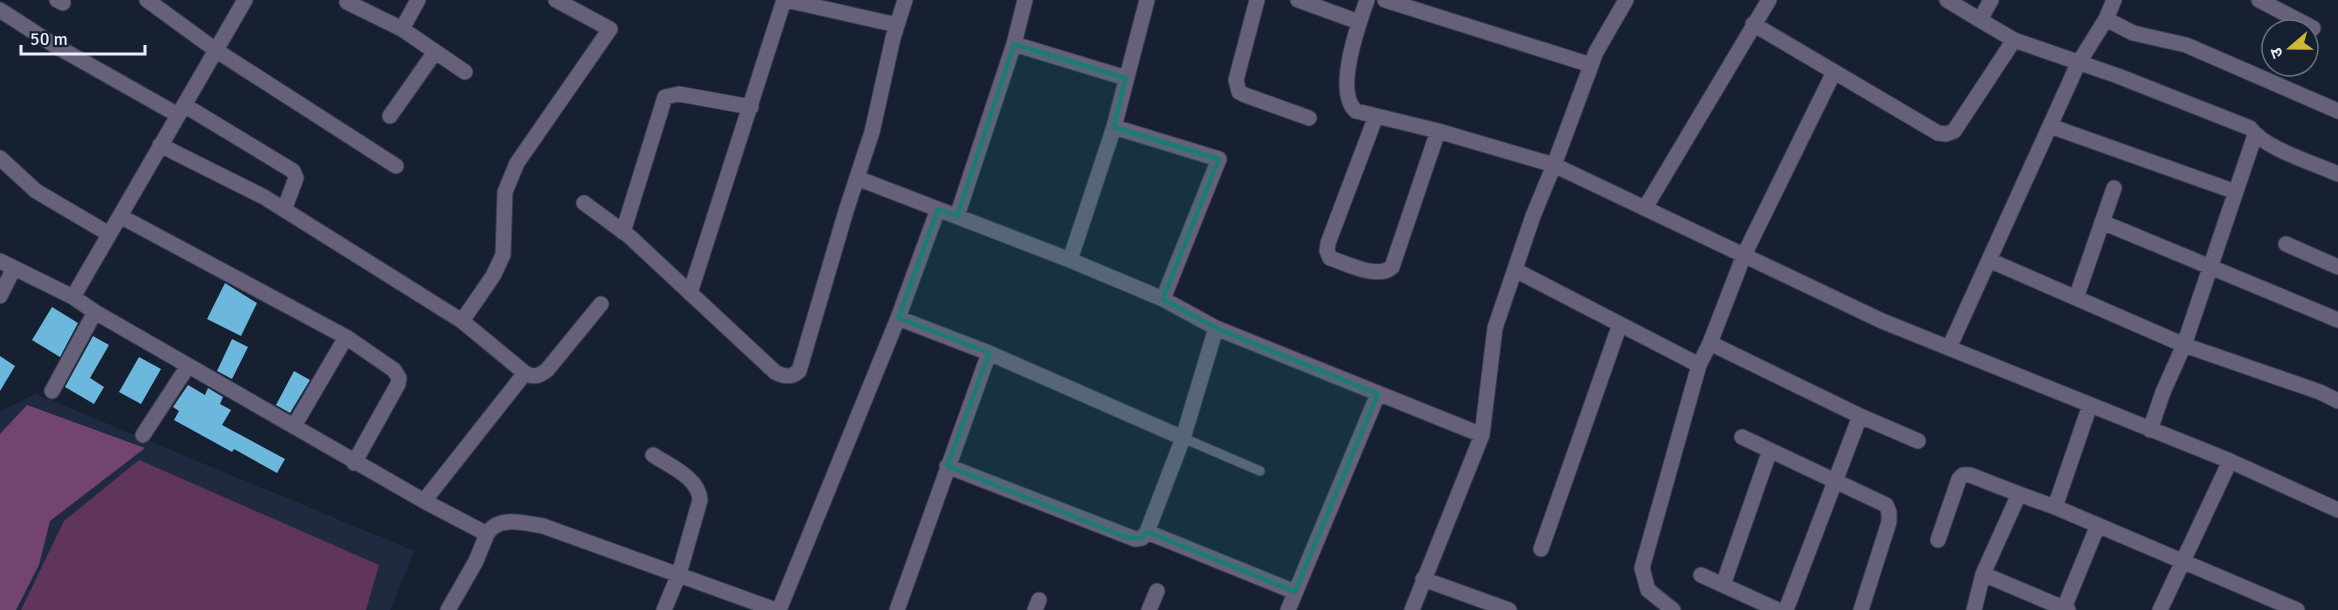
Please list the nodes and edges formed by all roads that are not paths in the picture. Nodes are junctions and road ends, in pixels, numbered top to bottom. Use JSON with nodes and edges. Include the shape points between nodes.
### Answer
{"nodes":[{"id":1,"x":147,"y":0,"type":"edge"},
{"id":2,"x":245,"y":0,"type":"edge"},
{"id":3,"x":418,"y":0,"type":"edge"},
{"id":4,"x":556,"y":0,"type":"edge"},
{"id":5,"x":785,"y":0,"type":"edge"},
{"id":6,"x":906,"y":0,"type":"edge"},
{"id":7,"x":1025,"y":0,"type":"edge"},
{"id":8,"x":1148,"y":0,"type":"edge"},
{"id":9,"x":1257,"y":0,"type":"edge"},
{"id":10,"x":1298,"y":0,"type":"edge"},
{"id":11,"x":1367,"y":0,"type":"edge"},
{"id":12,"x":1385,"y":0,"type":"edge"},
{"id":13,"x":1626,"y":0,"type":"edge"},
{"id":14,"x":1769,"y":0,"type":"edge"},
{"id":15,"x":1947,"y":0,"type":"edge"},
{"id":16,"x":1991,"y":0,"type":"edge"},
{"id":17,"x":2115,"y":0,"type":"edge"},
{"id":18,"x":2259,"y":0,"type":"edge"},
{"id":19,"x":348,"y":2,"type":"dead end"},
{"id":20,"x":0,"y":10,"type":"edge"},
{"id":21,"x":2294,"y":18,"type":"edge"},
{"id":22,"x":2106,"y":19,"type":"junction"},
{"id":23,"x":1980,"y":20,"type":"junction"},
{"id":24,"x":1359,"y":22,"type":"junction"},
{"id":25,"x":1753,"y":24,"type":"junction"},
{"id":26,"x":897,"y":25,"type":"junction"},
{"id":27,"x":402,"y":29,"type":"junction"},
{"id":28,"x":2014,"y":40,"type":"junction"},
{"id":29,"x":1014,"y":44,"type":"junction"},
{"id":30,"x":216,"y":51,"type":"junction"},
{"id":31,"x":435,"y":52,"type":"junction"},
{"id":32,"x":2078,"y":64,"type":"junction"},
{"id":33,"x":1591,"y":65,"type":"junction"},
{"id":34,"x":465,"y":72,"type":"dead end"},
{"id":35,"x":1834,"y":72,"type":"junction"},
{"id":36,"x":1126,"y":78,"type":"junction"},
{"id":37,"x":751,"y":107,"type":"junction"},
{"id":38,"x":181,"y":110,"type":"junction"},
{"id":39,"x":2338,"y":111,"type":"edge"},
{"id":40,"x":390,"y":116,"type":"dead end"},
{"id":41,"x":1376,"y":116,"type":"junction"},
{"id":42,"x":1309,"y":117,"type":"dead end"},
{"id":43,"x":2050,"y":126,"type":"junction"},
{"id":44,"x":1114,"y":127,"type":"junction"},
{"id":45,"x":1438,"y":131,"type":"junction"},
{"id":46,"x":2255,"y":135,"type":"junction"},
{"id":47,"x":160,"y":146,"type":"junction"},
{"id":48,"x":0,"y":158,"type":"edge"},
{"id":49,"x":1554,"y":165,"type":"junction"},
{"id":50,"x":396,"y":166,"type":"dead end"},
{"id":51,"x":2338,"y":174,"type":"edge"},
{"id":52,"x":857,"y":178,"type":"junction"},
{"id":53,"x":2114,"y":188,"type":"dead end"},
{"id":54,"x":2236,"y":192,"type":"junction"},
{"id":55,"x":584,"y":203,"type":"dead end"},
{"id":56,"x":1645,"y":208,"type":"junction"},
{"id":57,"x":938,"y":209,"type":"junction"},
{"id":58,"x":284,"y":210,"type":"junction"},
{"id":59,"x":120,"y":216,"type":"junction"},
{"id":60,"x":957,"y":216,"type":"junction"},
{"id":61,"x":2102,"y":222,"type":"junction"},
{"id":62,"x":623,"y":232,"type":"junction"},
{"id":63,"x":109,"y":234,"type":"junction"},
{"id":64,"x":2286,"y":244,"type":"dead end"},
{"id":65,"x":1744,"y":255,"type":"junction"},
{"id":66,"x":1070,"y":260,"type":"junction"},
{"id":67,"x":1989,"y":260,"type":"junction"},
{"id":68,"x":7,"y":265,"type":"edge"},
{"id":69,"x":2209,"y":267,"type":"junction"},
{"id":70,"x":2338,"y":267,"type":"edge"},
{"id":71,"x":1515,"y":270,"type":"junction"},
{"id":72,"x":690,"y":294,"type":"junction"},
{"id":73,"x":0,"y":296,"type":"edge"},
{"id":74,"x":73,"y":297,"type":"junction"},
{"id":75,"x":2076,"y":298,"type":"junction"},
{"id":76,"x":1163,"y":299,"type":"junction"},
{"id":77,"x":601,"y":304,"type":"dead end"},
{"id":78,"x":95,"y":312,"type":"junction"},
{"id":79,"x":898,"y":318,"type":"junction"},
{"id":80,"x":2338,"y":320,"type":"edge"},
{"id":81,"x":462,"y":321,"type":"junction"},
{"id":82,"x":1620,"y":324,"type":"junction"},
{"id":83,"x":1216,"y":327,"type":"junction"},
{"id":84,"x":346,"y":337,"type":"junction"},
{"id":85,"x":1710,"y":343,"type":"junction"},
{"id":86,"x":2184,"y":345,"type":"junction"},
{"id":87,"x":1949,"y":348,"type":"junction"},
{"id":88,"x":989,"y":353,"type":"junction"},
{"id":89,"x":1699,"y":365,"type":"junction"},
{"id":90,"x":188,"y":366,"type":"junction"},
{"id":91,"x":525,"y":373,"type":"junction"},
{"id":92,"x":52,"y":391,"type":"dead end"},
{"id":93,"x":1378,"y":394,"type":"junction"},
{"id":94,"x":2338,"y":401,"type":"edge"},
{"id":95,"x":2090,"y":405,"type":"junction"},
{"id":96,"x":1860,"y":416,"type":"junction"},
{"id":97,"x":294,"y":426,"type":"junction"},
{"id":98,"x":2150,"y":430,"type":"junction"},
{"id":99,"x":143,"y":435,"type":"dead end"},
{"id":100,"x":1482,"y":435,"type":"junction"},
{"id":101,"x":1742,"y":437,"type":"dead end"},
{"id":102,"x":1183,"y":438,"type":"junction"},
{"id":103,"x":1918,"y":441,"type":"dead end"},
{"id":104,"x":1770,"y":450,"type":"junction"},
{"id":105,"x":652,"y":455,"type":"dead end"},
{"id":106,"x":2230,"y":461,"type":"junction"},
{"id":107,"x":354,"y":462,"type":"junction"},
{"id":108,"x":947,"y":466,"type":"junction"},
{"id":109,"x":1260,"y":471,"type":"dead end"},
{"id":110,"x":1835,"y":480,"type":"junction"},
{"id":111,"x":2019,"y":494,"type":"junction"},
{"id":112,"x":424,"y":501,"type":"junction"},
{"id":113,"x":2055,"y":507,"type":"junction"},
{"id":114,"x":2338,"y":510,"type":"edge"},
{"id":115,"x":2098,"y":525,"type":"junction"},
{"id":116,"x":1147,"y":532,"type":"junction"},
{"id":117,"x":487,"y":534,"type":"junction"},
{"id":118,"x":1938,"y":540,"type":"dead end"},
{"id":119,"x":1541,"y":549,"type":"dead end"},
{"id":120,"x":2182,"y":561,"type":"junction"},
{"id":121,"x":679,"y":574,"type":"junction"},
{"id":122,"x":1983,"y":574,"type":"junction"},
{"id":123,"x":1701,"y":575,"type":"dead end"},
{"id":124,"x":1423,"y":579,"type":"junction"},
{"id":125,"x":1723,"y":585,"type":"junction"},
{"id":126,"x":1157,"y":591,"type":"dead end"},
{"id":127,"x":1295,"y":592,"type":"junction"},
{"id":128,"x":2066,"y":609,"type":"edge"},
{"id":129,"x":448,"y":610,"type":"edge"},
{"id":130,"x":664,"y":610,"type":"edge"},
{"id":131,"x":777,"y":610,"type":"edge"},
{"id":132,"x":897,"y":610,"type":"edge"},
{"id":133,"x":1149,"y":610,"type":"edge"},
{"id":134,"x":1288,"y":610,"type":"edge"},
{"id":135,"x":1412,"y":610,"type":"edge"},
{"id":136,"x":1509,"y":610,"type":"edge"},
{"id":137,"x":1673,"y":610,"type":"edge"},
{"id":138,"x":1778,"y":610,"type":"edge"},
{"id":139,"x":1786,"y":610,"type":"edge"},
{"id":140,"x":1861,"y":610,"type":"edge"},
{"id":141,"x":1974,"y":610,"type":"edge"},
{"id":142,"x":2160,"y":610,"type":"edge"},
{"id":143,"x":2297,"y":610,"type":"edge"}],
"edges":[{"from":1,"to":30,"type":"street"},
{"from":2,"to":30,"type":"street"},
{"from":3,"to":27,"type":"street"},
{"from":4,"to":81,"type":"street","via":[[610,29],[517,163],[505,192],[503,255]]},
{"from":5,"to":26,"type":"street"},
{"from":5,"to":37,"type":"street"},
{"from":6,"to":26,"type":"street"},
{"from":7,"to":29,"type":"street"},
{"from":8,"to":36,"type":"street"},
{"from":9,"to":42,"type":"street","via":[[1237,87],[1245,95]]},
{"from":10,"to":24,"type":"street"},
{"from":11,"to":24,"type":"street"},
{"from":12,"to":33,"type":"street"},
{"from":13,"to":33,"type":"street"},
{"from":14,"to":25,"type":"street"},
{"from":15,"to":23,"type":"street"},
{"from":16,"to":23,"type":"street"},
{"from":17,"to":22,"type":"street"},
{"from":18,"to":21,"type":"street"},
{"from":19,"to":27,"type":"street"},
{"from":20,"to":38,"type":"street","via":[[54,45]]},
{"from":22,"to":32,"type":"street"},
{"from":22,"to":39,"type":"street","via":[[2133,33],[2186,45]]},
{"from":23,"to":28,"type":"street"},
{"from":24,"to":41,"type":"street","via":[[1346,95],[1356,111]]},
{"from":25,"to":35,"type":"street"},
{"from":25,"to":56,"type":"street"},
{"from":26,"to":52,"type":"street","via":[[873,132]]},
{"from":27,"to":31,"type":"street"},
{"from":28,"to":32,"type":"street"},
{"from":28,"to":35,"type":"street","via":[[1954,131],[1946,134]]},
{"from":29,"to":36,"type":"street"},
{"from":29,"to":60,"type":"street"},
{"from":30,"to":38,"type":"street"},
{"from":30,"to":50,"type":"street"},
{"from":31,"to":34,"type":"street"},
{"from":31,"to":40,"type":"street"},
{"from":32,"to":43,"type":"street"},
{"from":32,"to":46,"type":"street","via":[[2179,99],[2250,128]]},
{"from":33,"to":49,"type":"street"},
{"from":35,"to":65,"type":"street"},
{"from":36,"to":44,"type":"street"},
{"from":37,"to":62,"type":"street","via":[[679,94],[665,97]]},
{"from":37,"to":72,"type":"street"},
{"from":38,"to":47,"type":"street"},
{"from":38,"to":58,"type":"street","via":[[293,171],[296,178]]},
{"from":41,"to":45,"type":"street"},
{"from":41,"to":45,"type":"street","via":[[1327,251],[1330,258],[1376,273],[1392,267]]},
{"from":43,"to":54,"type":"street"},
{"from":43,"to":67,"type":"street"},
{"from":44,"to":66,"type":"street"},
{"from":44,"to":76,"type":"street","via":[[1219,159]]},
{"from":45,"to":49,"type":"street"},
{"from":46,"to":51,"type":"street"},
{"from":46,"to":54,"type":"street"},
{"from":47,"to":58,"type":"street"},
{"from":47,"to":59,"type":"street"},
{"from":48,"to":63,"type":"street","via":[[36,191]]},
{"from":49,"to":56,"type":"street"},
{"from":49,"to":71,"type":"street"},
{"from":52,"to":57,"type":"street"},
{"from":52,"to":72,"type":"street","via":[[796,374],[784,377],[774,372]]},
{"from":53,"to":61,"type":"street"},
{"from":54,"to":69,"type":"street"},
{"from":55,"to":62,"type":"street"},
{"from":56,"to":65,"type":"street"},
{"from":57,"to":60,"type":"street"},
{"from":57,"to":79,"type":"street"},
{"from":58,"to":81,"type":"street"},
{"from":59,"to":63,"type":"street"},
{"from":59,"to":84,"type":"street"},
{"from":60,"to":66,"type":"street"},
{"from":61,"to":69,"type":"street"},
{"from":61,"to":75,"type":"street"},
{"from":62,"to":72,"type":"street"},
{"from":63,"to":74,"type":"street"},
{"from":64,"to":70,"type":"street"},
{"from":65,"to":85,"type":"street"},
{"from":65,"to":87,"type":"street","via":[[1882,321]]},
{"from":66,"to":76,"type":"street"},
{"from":67,"to":75,"type":"street"},
{"from":67,"to":87,"type":"street"},
{"from":68,"to":73,"type":"street"},
{"from":68,"to":74,"type":"street"},
{"from":69,"to":80,"type":"street"},
{"from":69,"to":86,"type":"street"},
{"from":71,"to":82,"type":"street"},
{"from":71,"to":100,"type":"street","via":[[1496,327]]},
{"from":74,"to":78,"type":"street"},
{"from":75,"to":86,"type":"street"},
{"from":76,"to":83,"type":"street"},
{"from":77,"to":91,"type":"street","via":[[547,370],[533,377]]},
{"from":78,"to":90,"type":"street"},
{"from":78,"to":92,"type":"street"},
{"from":79,"to":88,"type":"street"},
{"from":79,"to":131,"type":"street"},
{"from":81,"to":91,"type":"street"},
{"from":82,"to":89,"type":"street"},
{"from":82,"to":119,"type":"street"},
{"from":83,"to":93,"type":"street"},
{"from":83,"to":102,"type":"street"},
{"from":84,"to":97,"type":"street"},
{"from":84,"to":107,"type":"street","via":[[394,370],[399,378]]},
{"from":85,"to":89,"type":"street"},
{"from":85,"to":96,"type":"street"},
{"from":86,"to":94,"type":"street"},
{"from":86,"to":98,"type":"street"},
{"from":87,"to":95,"type":"street"},
{"from":88,"to":102,"type":"street"},
{"from":88,"to":108,"type":"street"},
{"from":89,"to":137,"type":"street","via":[[1642,568],[1648,590]]},
{"from":90,"to":97,"type":"street"},
{"from":90,"to":99,"type":"street"},
{"from":91,"to":112,"type":"street"},
{"from":93,"to":100,"type":"street"},
{"from":93,"to":127,"type":"street"},
{"from":95,"to":98,"type":"street"},
{"from":95,"to":113,"type":"street"},
{"from":96,"to":103,"type":"street"},
{"from":96,"to":110,"type":"street"},
{"from":97,"to":107,"type":"street"},
{"from":98,"to":106,"type":"street"},
{"from":100,"to":124,"type":"street"},
{"from":101,"to":104,"type":"street"},
{"from":102,"to":109,"type":"lane"},
{"from":102,"to":116,"type":"street"},
{"from":104,"to":110,"type":"street"},
{"from":104,"to":125,"type":"street"},
{"from":105,"to":121,"type":"street","via":[[690,479],[700,492]]},
{"from":106,"to":114,"type":"street"},
{"from":106,"to":120,"type":"street"},
{"from":107,"to":112,"type":"street"},
{"from":108,"to":116,"type":"street","via":[[1127,538],[1142,538]]},
{"from":108,"to":132,"type":"street"},
{"from":110,"to":139,"type":"street"},
{"from":110,"to":140,"type":"street","via":[[1883,503],[1888,512],[1889,522]]},
{"from":111,"to":113,"type":"street"},
{"from":111,"to":118,"type":"street","via":[[1963,475]]},
{"from":111,"to":122,"type":"street"},
{"from":112,"to":117,"type":"street"},
{"from":113,"to":115,"type":"street"},
{"from":115,"to":120,"type":"street"},
{"from":115,"to":128,"type":"street"},
{"from":116,"to":127,"type":"street"},
{"from":117,"to":121,"type":"street","via":[[491,526],[502,523],[543,526]]},
{"from":117,"to":129,"type":"street"},
{"from":120,"to":142,"type":"street"},
{"from":120,"to":143,"type":"street"},
{"from":121,"to":130,"type":"street"},
{"from":121,"to":131,"type":"street"},
{"from":122,"to":128,"type":"street"},
{"from":122,"to":141,"type":"street"},
{"from":123,"to":125,"type":"street"},
{"from":124,"to":135,"type":"street"},
{"from":124,"to":136,"type":"street"},
{"from":125,"to":138,"type":"street"},
{"from":126,"to":133,"type":"street"},
{"from":127,"to":134,"type":"street"}]}
